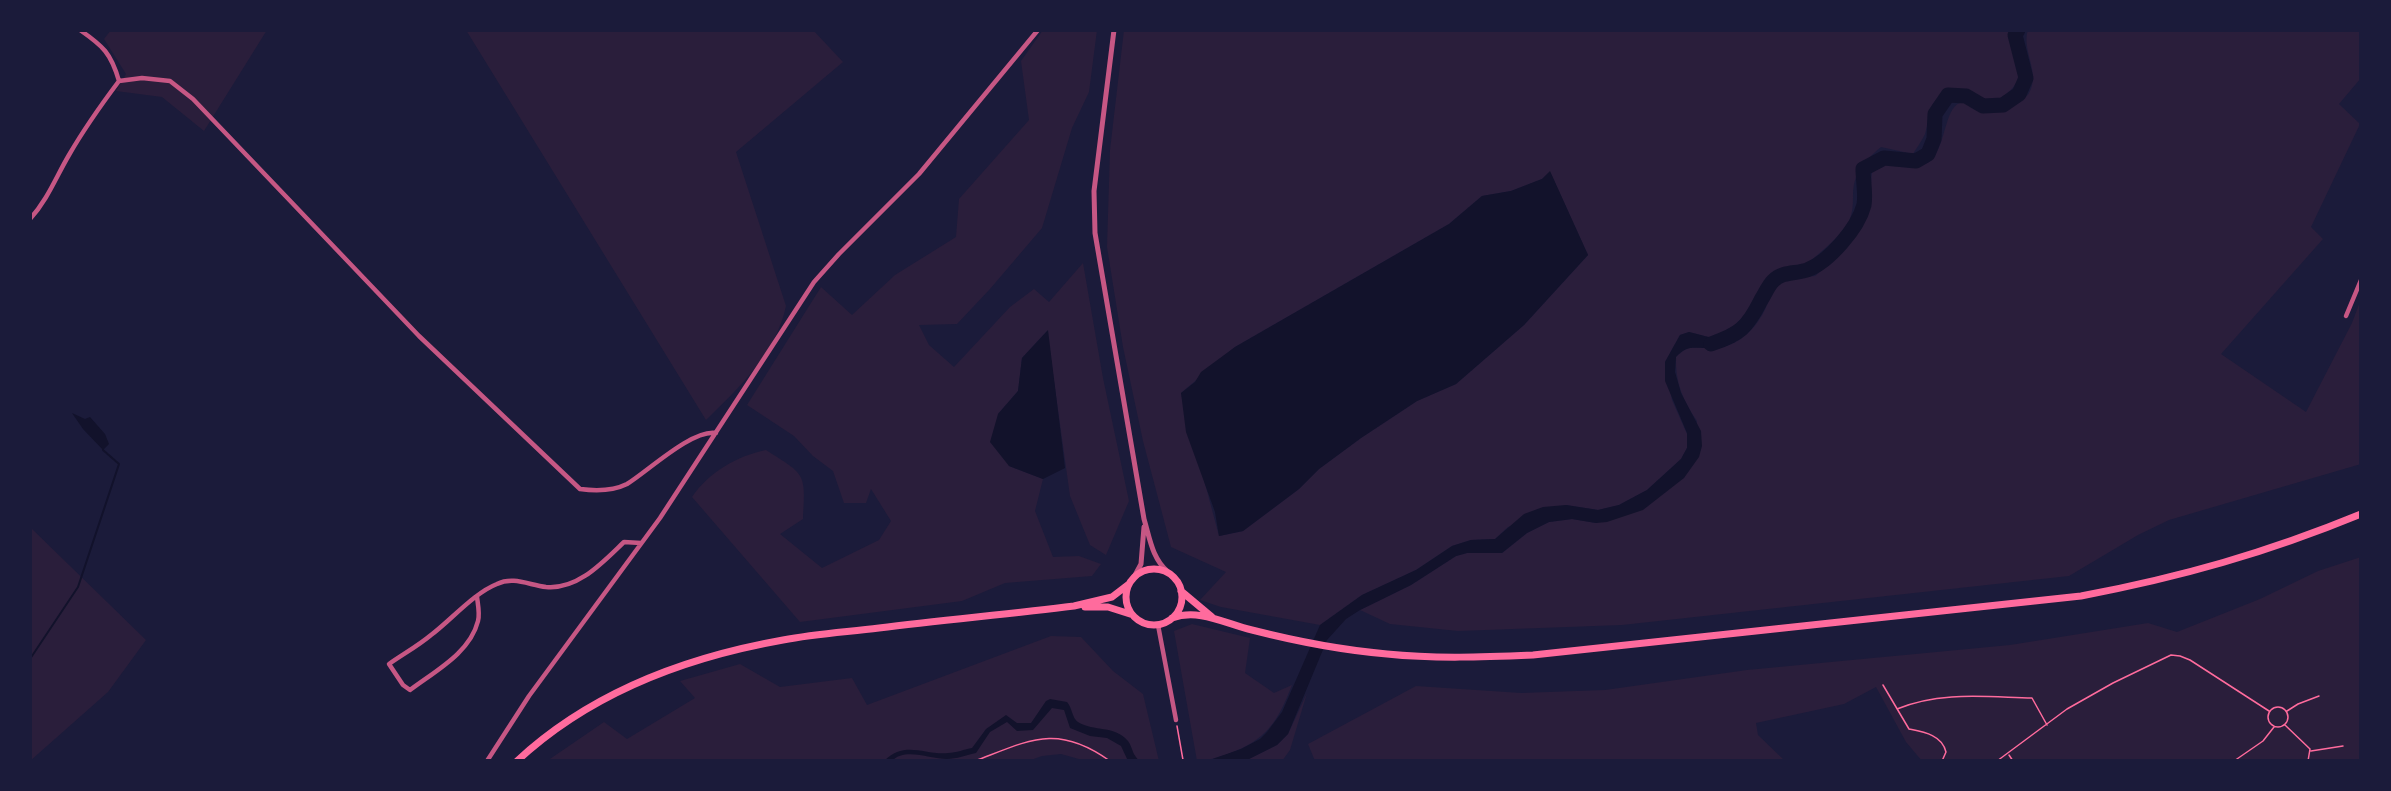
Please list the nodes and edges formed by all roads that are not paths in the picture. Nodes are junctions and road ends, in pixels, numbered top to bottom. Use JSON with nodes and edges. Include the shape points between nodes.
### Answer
{"nodes":[{"id":1,"x":80,"y":30,"type":"edge"},
{"id":2,"x":1038,"y":30,"type":"edge"},
{"id":3,"x":1114,"y":30,"type":"edge"},
{"id":4,"x":119,"y":81,"type":"junction"},
{"id":5,"x":30,"y":219,"type":"edge"},
{"id":6,"x":2361,"y":280,"type":"edge"},
{"id":7,"x":2346,"y":316,"type":"dead end"},
{"id":8,"x":716,"y":433,"type":"junction"},
{"id":9,"x":2361,"y":514,"type":"edge"},
{"id":10,"x":1144,"y":519,"type":"junction"},
{"id":11,"x":641,"y":543,"type":"junction"},
{"id":12,"x":1168,"y":572,"type":"junction"},
{"id":13,"x":1134,"y":577,"type":"junction"},
{"id":14,"x":1129,"y":584,"type":"junction"},
{"id":15,"x":1181,"y":590,"type":"junction"},
{"id":16,"x":477,"y":597,"type":"junction"},
{"id":17,"x":1074,"y":606,"type":"junction"},
{"id":18,"x":1134,"y":617,"type":"junction"},
{"id":19,"x":1172,"y":618,"type":"junction"},
{"id":20,"x":1214,"y":618,"type":"junction"},
{"id":21,"x":1158,"y":625,"type":"junction"},
{"id":22,"x":1176,"y":720,"type":"road end"},
{"id":23,"x":487,"y":761,"type":"edge"},
{"id":24,"x":517,"y":761,"type":"edge"}],
"edges":[{"from":1,"to":4,"type":"street","via":[[104,47]]},
{"from":2,"to":8,"type":"street","via":[[919,174],[826,268]]},
{"from":3,"to":10,"type":"street","via":[[1094,191],[1095,233]]},
{"from":4,"to":5,"type":"street","via":[[88,123],[51,191]]},
{"from":4,"to":8,"type":"street","via":[[170,81],[193,99],[419,336],[580,489],[598,491],[626,485],[692,440]]},
{"from":6,"to":7,"type":"street"},
{"from":8,"to":11,"type":"street"},
{"from":9,"to":20,"type":"main road","via":[[2212,567],[2081,596],[1533,655],[1389,655],[1250,630]]},
{"from":10,"to":12,"type":"street","via":[[1154,555]]},
{"from":10,"to":13,"type":"street","via":[[1141,564]]},
{"from":11,"to":16,"type":"street","via":[[624,542],[574,583],[546,587],[507,579]]},
{"from":11,"to":23,"type":"street","via":[[529,696]]},
{"from":12,"to":13,"type":"main road","via":[[1150,569]]},
{"from":12,"to":15,"type":"main road"},
{"from":13,"to":14,"type":"main road"},
{"from":14,"to":17,"type":"main road","via":[[1112,597]]},
{"from":14,"to":18,"type":"main road","via":[[1126,601]]},
{"from":15,"to":19,"type":"main road","via":[[1181,604]]},
{"from":15,"to":20,"type":"main road"},
{"from":16,"to":16,"type":"street","via":[[389,664],[410,690],[459,653],[474,633],[479,618]]},
{"from":17,"to":18,"type":"main road","via":[[1108,607]]},
{"from":17,"to":24,"type":"main road","via":[[784,640],[714,655],[627,687],[581,713]]},
{"from":18,"to":21,"type":"main road"},
{"from":19,"to":20,"type":"main road"},
{"from":19,"to":21,"type":"main road"},
{"from":21,"to":22,"type":"street"}]}
